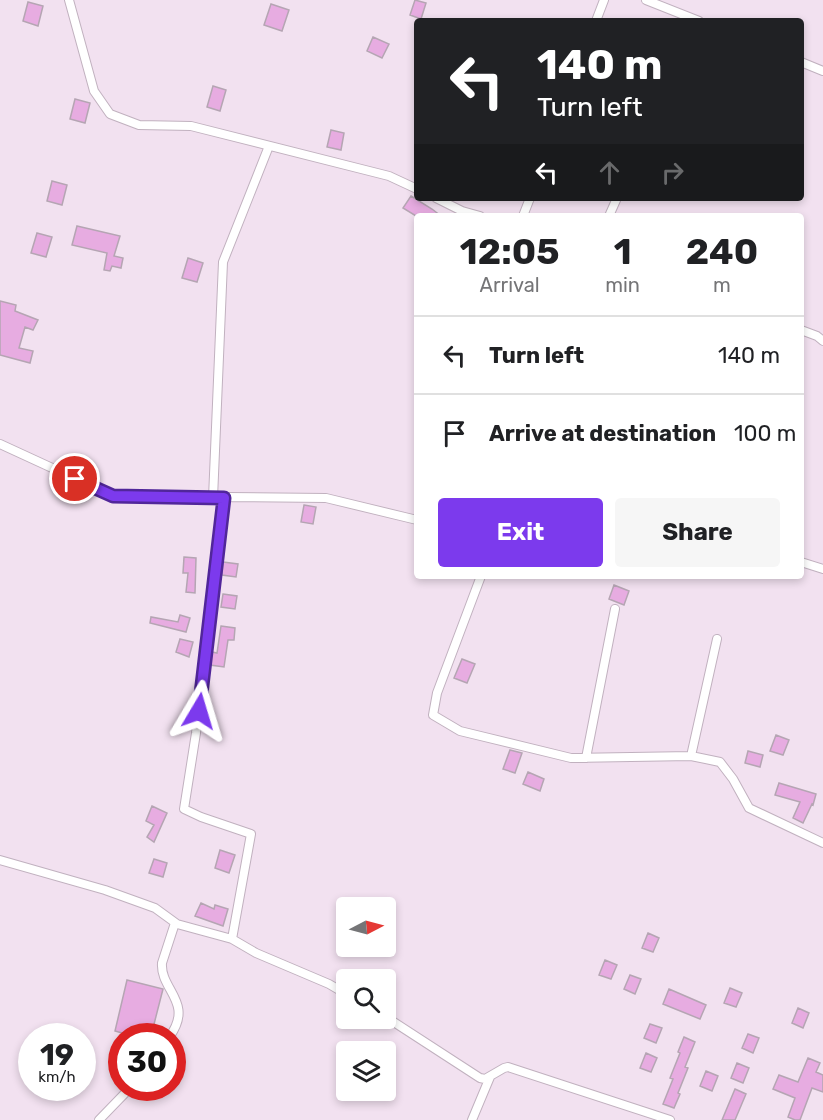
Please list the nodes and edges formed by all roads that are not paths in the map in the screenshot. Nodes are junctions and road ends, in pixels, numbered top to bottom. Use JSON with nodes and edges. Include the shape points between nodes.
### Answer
{"nodes":[{"id":1,"x":69,"y":0,"type":"edge"},
{"id":2,"x":604,"y":0,"type":"edge"},
{"id":3,"x":646,"y":0,"type":"edge"},
{"id":4,"x":597,"y":18,"type":"edge"},
{"id":5,"x":691,"y":18,"type":"edge"},
{"id":6,"x":804,"y":63,"type":"edge"},
{"id":7,"x":823,"y":71,"type":"edge"},
{"id":8,"x":269,"y":146,"type":"junction"},
{"id":9,"x":414,"y":188,"type":"edge"},
{"id":10,"x":442,"y":201,"type":"edge"},
{"id":11,"x":469,"y":213,"type":"edge"},
{"id":12,"x":804,"y":331,"type":"edge"},
{"id":13,"x":823,"y":341,"type":"edge"},
{"id":14,"x":0,"y":444,"type":"edge"},
{"id":15,"x":213,"y":498,"type":"junction"},
{"id":16,"x":224,"y":498,"type":"junction"},
{"id":17,"x":414,"y":519,"type":"edge"},
{"id":18,"x":804,"y":563,"type":"edge"},
{"id":19,"x":823,"y":569,"type":"edge"},
{"id":20,"x":480,"y":579,"type":"edge"},
{"id":21,"x":615,"y":609,"type":"dead end"},
{"id":22,"x":717,"y":639,"type":"dead end"},
{"id":23,"x":691,"y":756,"type":"junction"},
{"id":24,"x":586,"y":758,"type":"junction"},
{"id":25,"x":823,"y":843,"type":"edge"},
{"id":26,"x":0,"y":860,"type":"edge"},
{"id":27,"x":175,"y":923,"type":"junction"},
{"id":28,"x":232,"y":939,"type":"junction"},
{"id":29,"x":336,"y":988,"type":"edge"},
{"id":30,"x":175,"y":1023,"type":"edge"},
{"id":31,"x":396,"y":1023,"type":"edge"},
{"id":32,"x":490,"y":1077,"type":"junction"},
{"id":33,"x":117,"y":1101,"type":"edge"},
{"id":34,"x":99,"y":1120,"type":"edge"},
{"id":35,"x":472,"y":1120,"type":"edge"},
{"id":36,"x":670,"y":1120,"type":"edge"}],
"edges":[{"from":1,"to":8,"type":"street","via":[[94,91],[110,114],[139,125],[191,126]]},
{"from":2,"to":4,"type":"street"},
{"from":3,"to":5,"type":"street"},
{"from":6,"to":7,"type":"street"},
{"from":8,"to":9,"type":"street","via":[[389,176]]},
{"from":8,"to":15,"type":"street","via":[[223,262]]},
{"from":10,"to":11,"type":"street"},
{"from":12,"to":13,"type":"street"},
{"from":14,"to":15,"type":"street","via":[[113,496]]},
{"from":15,"to":16,"type":"street"},
{"from":16,"to":17,"type":"street","via":[[326,498]]},
{"from":16,"to":28,"type":"street","via":[[184,809],[251,834]]},
{"from":18,"to":19,"type":"street"},
{"from":20,"to":24,"type":"street","via":[[437,693],[433,715],[460,731],[571,758]]},
{"from":21,"to":24,"type":"street"},
{"from":22,"to":23,"type":"street"},
{"from":23,"to":24,"type":"street"},
{"from":23,"to":25,"type":"street","via":[[720,762],[749,808]]},
{"from":26,"to":27,"type":"street","via":[[105,890],[154,908]]},
{"from":27,"to":28,"type":"street"},
{"from":27,"to":30,"type":"street","via":[[161,970],[176,996],[179,1014]]},
{"from":28,"to":29,"type":"street"},
{"from":31,"to":32,"type":"street","via":[[480,1078]]},
{"from":32,"to":35,"type":"street"},
{"from":32,"to":36,"type":"street","via":[[508,1067]]},
{"from":33,"to":34,"type":"street"}]}
